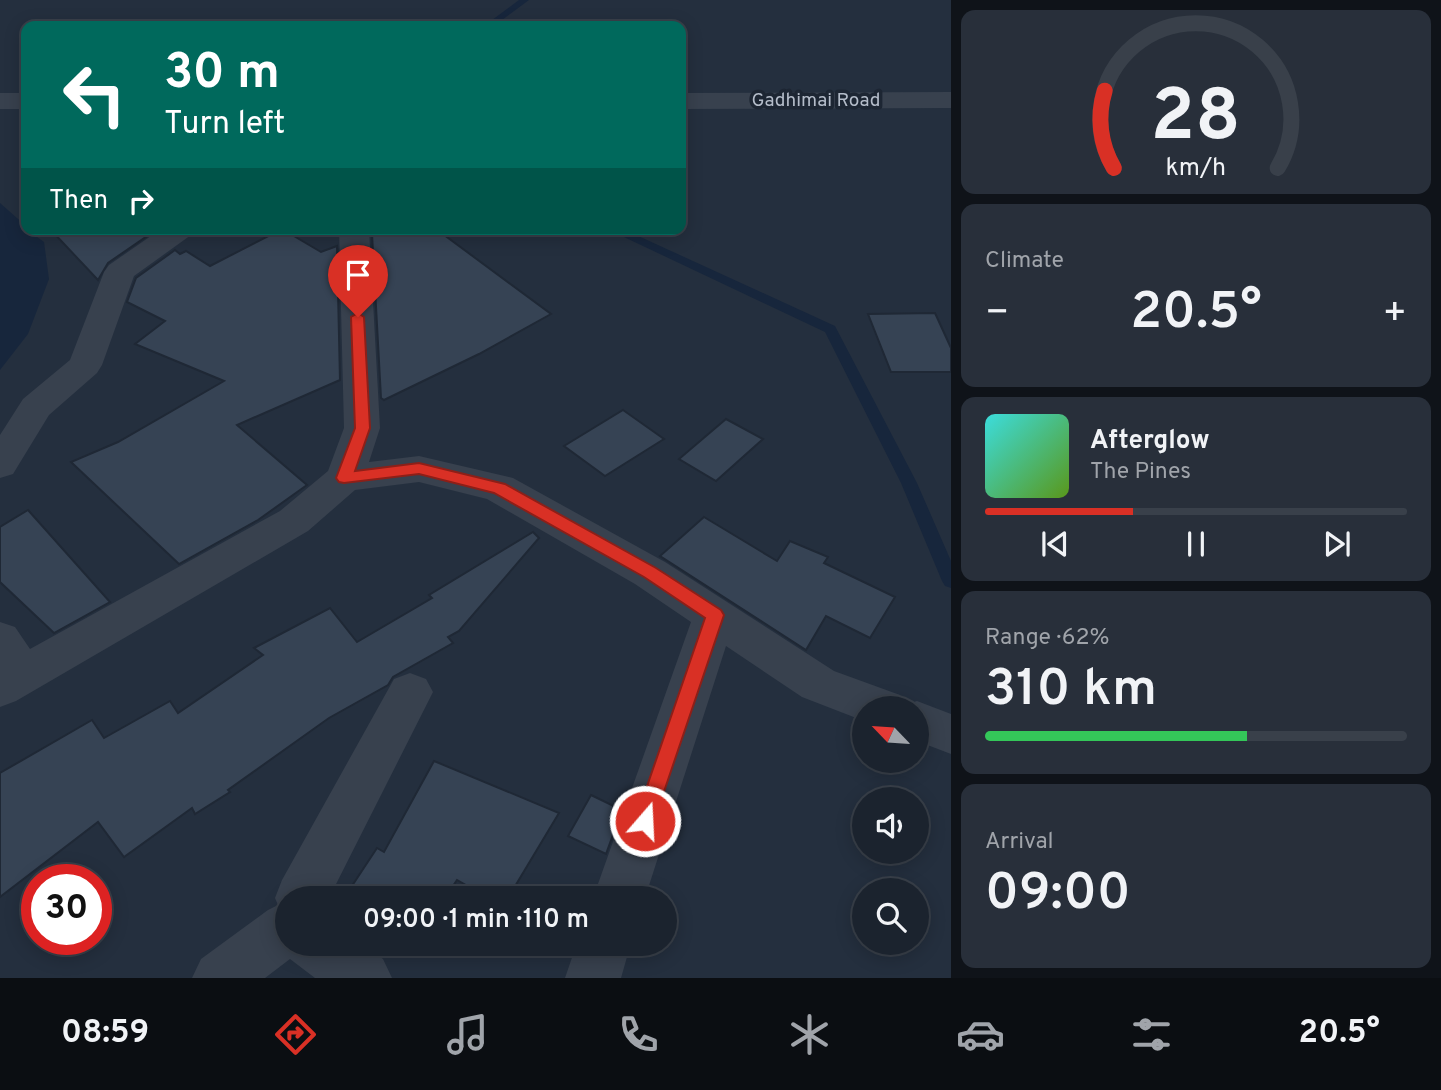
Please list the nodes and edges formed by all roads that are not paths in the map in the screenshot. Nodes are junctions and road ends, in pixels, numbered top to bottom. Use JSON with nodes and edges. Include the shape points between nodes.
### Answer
{"nodes":[{"id":1,"x":951,"y":100,"type":"edge"},
{"id":2,"x":0,"y":101,"type":"edge"},
{"id":3,"x":21,"y":101,"type":"edge"},
{"id":4,"x":686,"y":102,"type":"edge"},
{"id":5,"x":172,"y":235,"type":"edge"},
{"id":6,"x":354,"y":235,"type":"edge"},
{"id":7,"x":0,"y":465,"type":"edge"},
{"id":8,"x":344,"y":478,"type":"junction"},
{"id":9,"x":715,"y":615,"type":"junction"},
{"id":10,"x":0,"y":639,"type":"edge"},
{"id":11,"x":12,"y":682,"type":"edge"},
{"id":12,"x":410,"y":692,"type":"dead end"},
{"id":13,"x":852,"y":697,"type":"edge"},
{"id":14,"x":929,"y":726,"type":"edge"},
{"id":15,"x":951,"y":734,"type":"edge"},
{"id":16,"x":313,"y":886,"type":"edge"},
{"id":17,"x":623,"y":886,"type":"edge"},
{"id":18,"x":275,"y":938,"type":"edge"},
{"id":19,"x":335,"y":956,"type":"edge"},
{"id":20,"x":600,"y":956,"type":"edge"},
{"id":21,"x":220,"y":978,"type":"edge"},
{"id":22,"x":364,"y":978,"type":"edge"},
{"id":23,"x":593,"y":978,"type":"edge"}],
"edges":[{"from":1,"to":4,"type":"street","name":"Gadhimai Road"},
{"from":2,"to":3,"type":"street"},
{"from":5,"to":7,"type":"street","via":[[120,272],[85,365],[36,407]]},
{"from":6,"to":8,"type":"street","via":[[362,428]]},
{"from":8,"to":9,"type":"street","via":[[419,469],[499,488]]},
{"from":8,"to":11,"type":"street","via":[[294,521]]},
{"from":9,"to":13,"type":"street","via":[[818,684]]},
{"from":9,"to":17,"type":"street"},
{"from":10,"to":11,"type":"street"},
{"from":12,"to":16,"type":"street"},
{"from":14,"to":15,"type":"street"},
{"from":18,"to":21,"type":"street"},
{"from":19,"to":22,"type":"street"},
{"from":20,"to":23,"type":"street"}]}
